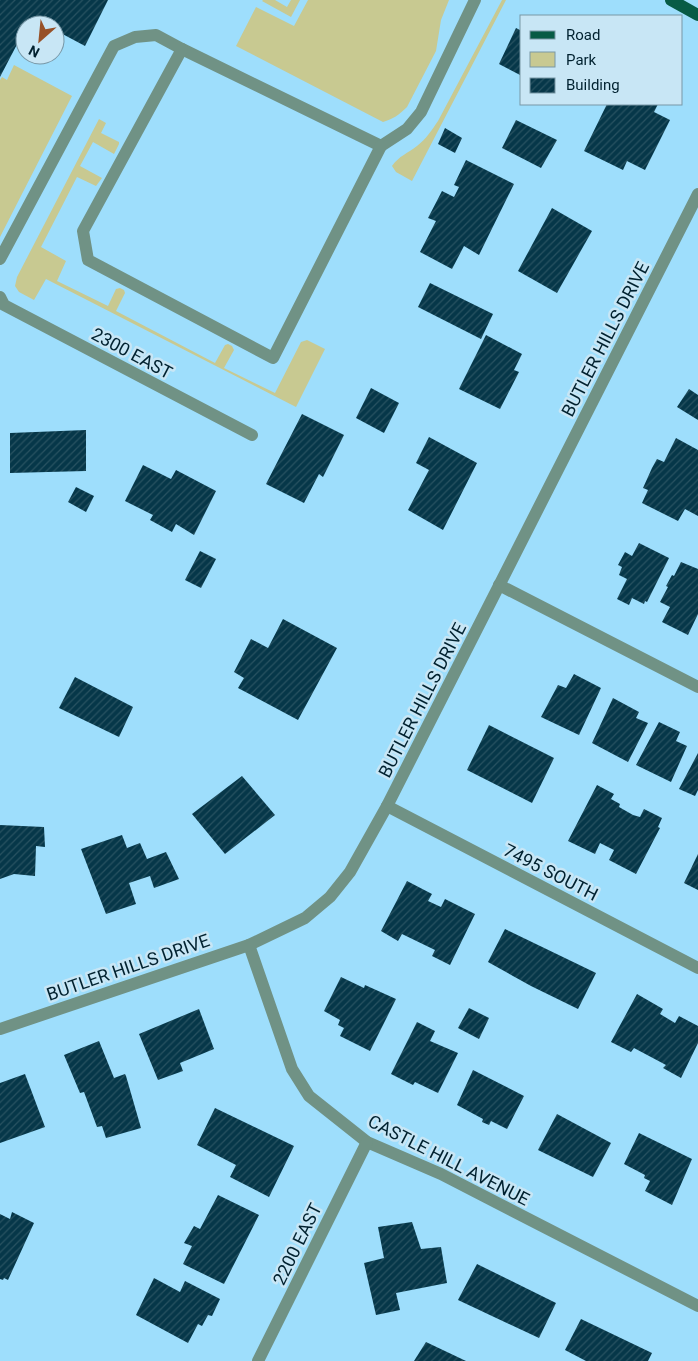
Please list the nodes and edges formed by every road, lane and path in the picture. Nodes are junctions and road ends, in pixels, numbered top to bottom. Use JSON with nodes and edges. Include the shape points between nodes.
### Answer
{"nodes":[{"id":1,"x":475,"y":0,"type":"edge"},
{"id":2,"x":671,"y":0,"type":"edge"},
{"id":3,"x":698,"y":15,"type":"edge"},
{"id":4,"x":182,"y":49,"type":"junction"},
{"id":5,"x":381,"y":146,"type":"junction"},
{"id":6,"x":698,"y":194,"type":"edge"},
{"id":7,"x":0,"y":259,"type":"edge"},
{"id":8,"x":1,"y":304,"type":"edge"},
{"id":9,"x":252,"y":435,"type":"dead end"},
{"id":10,"x":499,"y":585,"type":"junction"},
{"id":11,"x":698,"y":687,"type":"edge"},
{"id":12,"x":387,"y":806,"type":"junction"},
{"id":13,"x":249,"y":945,"type":"junction"},
{"id":14,"x":698,"y":968,"type":"edge"},
{"id":15,"x":0,"y":1029,"type":"edge"},
{"id":16,"x":367,"y":1142,"type":"junction"},
{"id":17,"x":698,"y":1306,"type":"edge"},
{"id":18,"x":258,"y":1361,"type":"edge"}],
"edges":[{"from":1,"to":5,"type":"street","via":[[422,112],[407,129]]},
{"from":2,"to":3,"type":"main road"},
{"from":4,"to":5,"type":"street"},
{"from":4,"to":5,"type":"street","via":[[83,231],[88,260],[273,358]]},
{"from":4,"to":7,"type":"street","via":[[156,36],[136,37],[114,46]]},
{"from":6,"to":10,"type":"street","name":"BUTLER HILLS DRIVE"},
{"from":8,"to":9,"type":"street","name":"2300 EAST"},
{"from":10,"to":11,"type":"street"},
{"from":10,"to":12,"type":"street","name":"BUTLER HILLS DRIVE"},
{"from":12,"to":13,"type":"street","name":"BUTLER HILLS DRIVE","via":[[350,872],[330,897],[305,918]]},
{"from":12,"to":14,"type":"street","name":"7495 SOUTH"},
{"from":13,"to":15,"type":"street","name":"BUTLER HILLS DRIVE"},
{"from":13,"to":16,"type":"street","name":"CASTLE HILL AVENUE","via":[[292,1069],[309,1096]]},
{"from":16,"to":17,"type":"street","name":"CASTLE HILL AVENUE","via":[[441,1174]]},
{"from":16,"to":18,"type":"street","name":"2200 EAST"}]}
